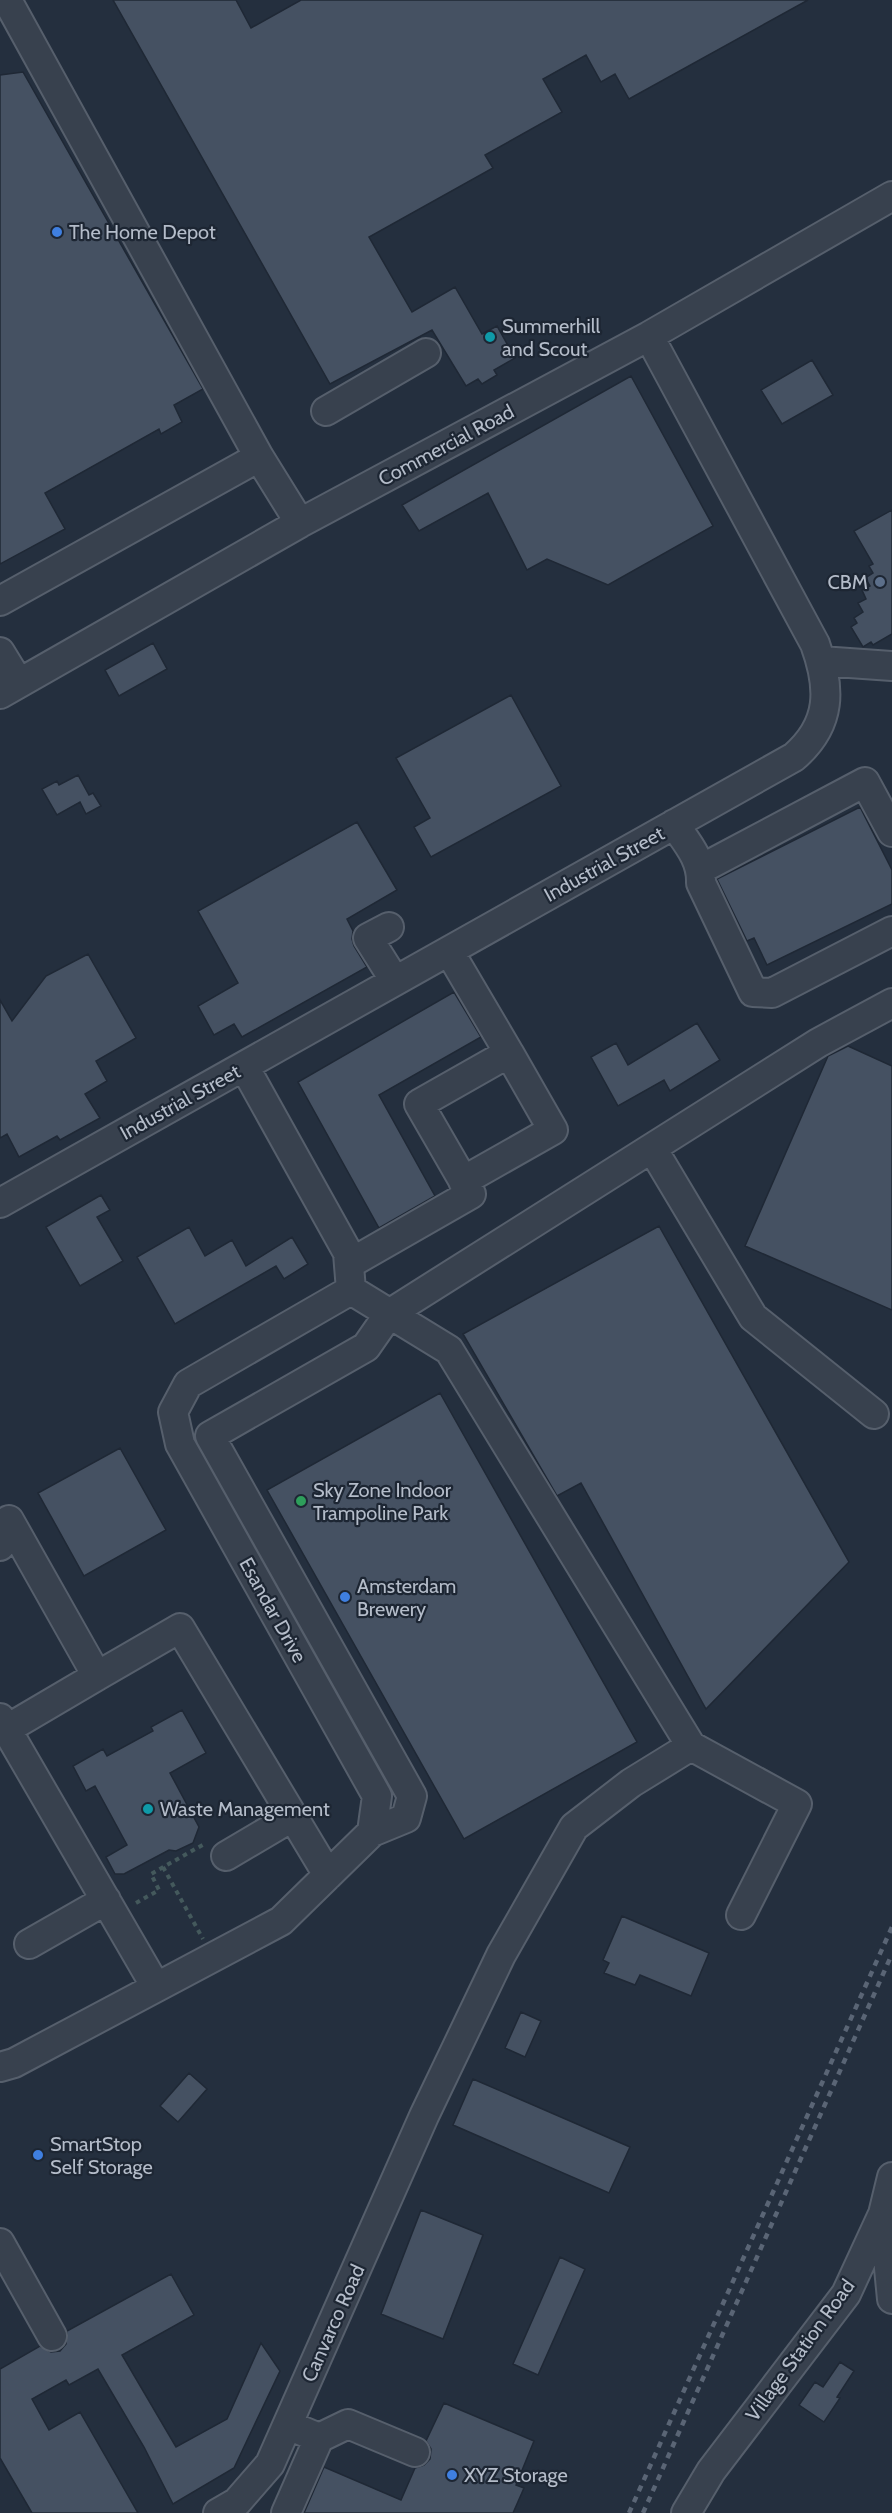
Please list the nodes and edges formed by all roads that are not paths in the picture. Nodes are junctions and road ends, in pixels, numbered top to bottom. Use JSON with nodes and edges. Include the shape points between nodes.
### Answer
{"nodes":[{"id":1,"x":8,"y":17,"type":"edge"},
{"id":2,"x":892,"y":196,"type":"edge"},
{"id":3,"x":649,"y":336,"type":"junction"},
{"id":4,"x":426,"y":353,"type":"dead end"},
{"id":5,"x":326,"y":411,"type":"dead end"},
{"id":6,"x":259,"y":458,"type":"junction"},
{"id":7,"x":300,"y":523,"type":"junction"},
{"id":8,"x":0,"y":601,"type":"edge"},
{"id":9,"x":0,"y":652,"type":"edge"},
{"id":10,"x":820,"y":661,"type":"junction"},
{"id":11,"x":892,"y":666,"type":"edge"},
{"id":12,"x":9,"y":689,"type":"edge"},
{"id":13,"x":674,"y":824,"type":"junction"},
{"id":14,"x":892,"y":832,"type":"edge"},
{"id":15,"x":701,"y":869,"type":"junction"},
{"id":16,"x":389,"y":927,"type":"dead end"},
{"id":17,"x":892,"y":931,"type":"edge"},
{"id":18,"x":449,"y":951,"type":"junction"},
{"id":19,"x":394,"y":981,"type":"junction"},
{"id":20,"x":892,"y":1003,"type":"edge"},
{"id":21,"x":509,"y":1053,"type":"junction"},
{"id":22,"x":244,"y":1066,"type":"junction"},
{"id":23,"x":652,"y":1148,"type":"junction"},
{"id":24,"x":463,"y":1181,"type":"junction"},
{"id":25,"x":0,"y":1203,"type":"edge"},
{"id":26,"x":350,"y":1277,"type":"junction"},
{"id":27,"x":389,"y":1314,"type":"junction"},
{"id":28,"x":874,"y":1414,"type":"dead end"},
{"id":29,"x":0,"y":1546,"type":"edge"},
{"id":30,"x":97,"y":1676,"type":"junction"},
{"id":31,"x":3,"y":1724,"type":"edge"},
{"id":32,"x":691,"y":1746,"type":"junction"},
{"id":33,"x":292,"y":1817,"type":"junction"},
{"id":34,"x":372,"y":1832,"type":"junction"},
{"id":35,"x":220,"y":1847,"type":"road end"},
{"id":36,"x":328,"y":1875,"type":"junction"},
{"id":37,"x":106,"y":1900,"type":"junction"},
{"id":38,"x":741,"y":1915,"type":"dead end"},
{"id":39,"x":29,"y":1944,"type":"dead end"},
{"id":40,"x":156,"y":1987,"type":"junction"},
{"id":41,"x":0,"y":2067,"type":"edge"},
{"id":42,"x":892,"y":2176,"type":"edge"},
{"id":43,"x":883,"y":2214,"type":"junction"},
{"id":44,"x":0,"y":2243,"type":"edge"},
{"id":45,"x":892,"y":2298,"type":"edge"},
{"id":46,"x":52,"y":2336,"type":"dead end"},
{"id":47,"x":288,"y":2425,"type":"junction"},
{"id":48,"x":319,"y":2438,"type":"junction"},
{"id":49,"x":415,"y":2452,"type":"dead end"},
{"id":50,"x":218,"y":2513,"type":"edge"},
{"id":51,"x":286,"y":2513,"type":"edge"},
{"id":52,"x":686,"y":2513,"type":"edge"}],
"edges":[{"from":1,"to":6,"type":"street"},
{"from":2,"to":3,"type":"street","name":"Commercial Road"},
{"from":3,"to":7,"type":"street","name":"Commercial Road"},
{"from":3,"to":10,"type":"street","name":"Industrial Street","via":[[810,633]]},
{"from":4,"to":5,"type":"street"},
{"from":6,"to":7,"type":"street"},
{"from":6,"to":8,"type":"street"},
{"from":7,"to":12,"type":"street","name":"Commercial Road"},
{"from":9,"to":12,"type":"street"},
{"from":10,"to":11,"type":"street"},
{"from":10,"to":13,"type":"street","name":"Industrial Street","via":[[826,709],[806,747]]},
{"from":13,"to":15,"type":"street"},
{"from":13,"to":18,"type":"street","name":"Industrial Street"},
{"from":14,"to":15,"type":"street","via":[[865,782]]},
{"from":15,"to":17,"type":"street","via":[[701,883],[753,992],[772,993]]},
{"from":16,"to":19,"type":"street","via":[[368,938]]},
{"from":18,"to":19,"type":"street","name":"Industrial Street"},
{"from":18,"to":21,"type":"street"},
{"from":19,"to":22,"type":"street","name":"Industrial Street"},
{"from":20,"to":23,"type":"street","via":[[818,1043]]},
{"from":21,"to":24,"type":"street","via":[[419,1104]]},
{"from":21,"to":24,"type":"street","via":[[553,1130]]},
{"from":22,"to":25,"type":"street","name":"Industrial Street"},
{"from":22,"to":26,"type":"street","via":[[348,1252]]},
{"from":23,"to":27,"type":"street"},
{"from":23,"to":28,"type":"street","via":[[753,1317]]},
{"from":24,"to":26,"type":"street","name":"Esandar Drive","via":[[471,1194]]},
{"from":26,"to":27,"type":"street"},
{"from":26,"to":34,"type":"street","name":"Esandar Drive","via":[[188,1384],[173,1412],[180,1444],[376,1796]]},
{"from":27,"to":32,"type":"street","via":[[449,1350]]},
{"from":27,"to":34,"type":"street","via":[[366,1347],[210,1436],[412,1796],[406,1818]]},
{"from":29,"to":30,"type":"street","via":[[9,1520]]},
{"from":30,"to":31,"type":"street"},
{"from":30,"to":33,"type":"street","via":[[180,1628]]},
{"from":31,"to":37,"type":"street"},
{"from":32,"to":38,"type":"street","via":[[797,1804]]},
{"from":32,"to":47,"type":"street","name":"Canvarco Road","via":[[631,1783],[574,1827],[501,1955],[424,2116]]},
{"from":33,"to":35,"type":"street"},
{"from":33,"to":36,"type":"street"},
{"from":34,"to":36,"type":"street"},
{"from":36,"to":40,"type":"street","via":[[281,1921]]},
{"from":37,"to":39,"type":"street"},
{"from":37,"to":40,"type":"street"},
{"from":40,"to":41,"type":"street"},
{"from":42,"to":43,"type":"street","name":"Village Station Road"},
{"from":43,"to":45,"type":"street"},
{"from":43,"to":52,"type":"street","name":"Village Station Road","via":[[846,2294],[711,2471]]},
{"from":44,"to":46,"type":"street"},
{"from":47,"to":48,"type":"street"},
{"from":47,"to":50,"type":"street","name":"Canvarco Road","via":[[270,2464],[237,2502]]},
{"from":48,"to":49,"type":"street","via":[[348,2424]]},
{"from":48,"to":51,"type":"street"}]}
